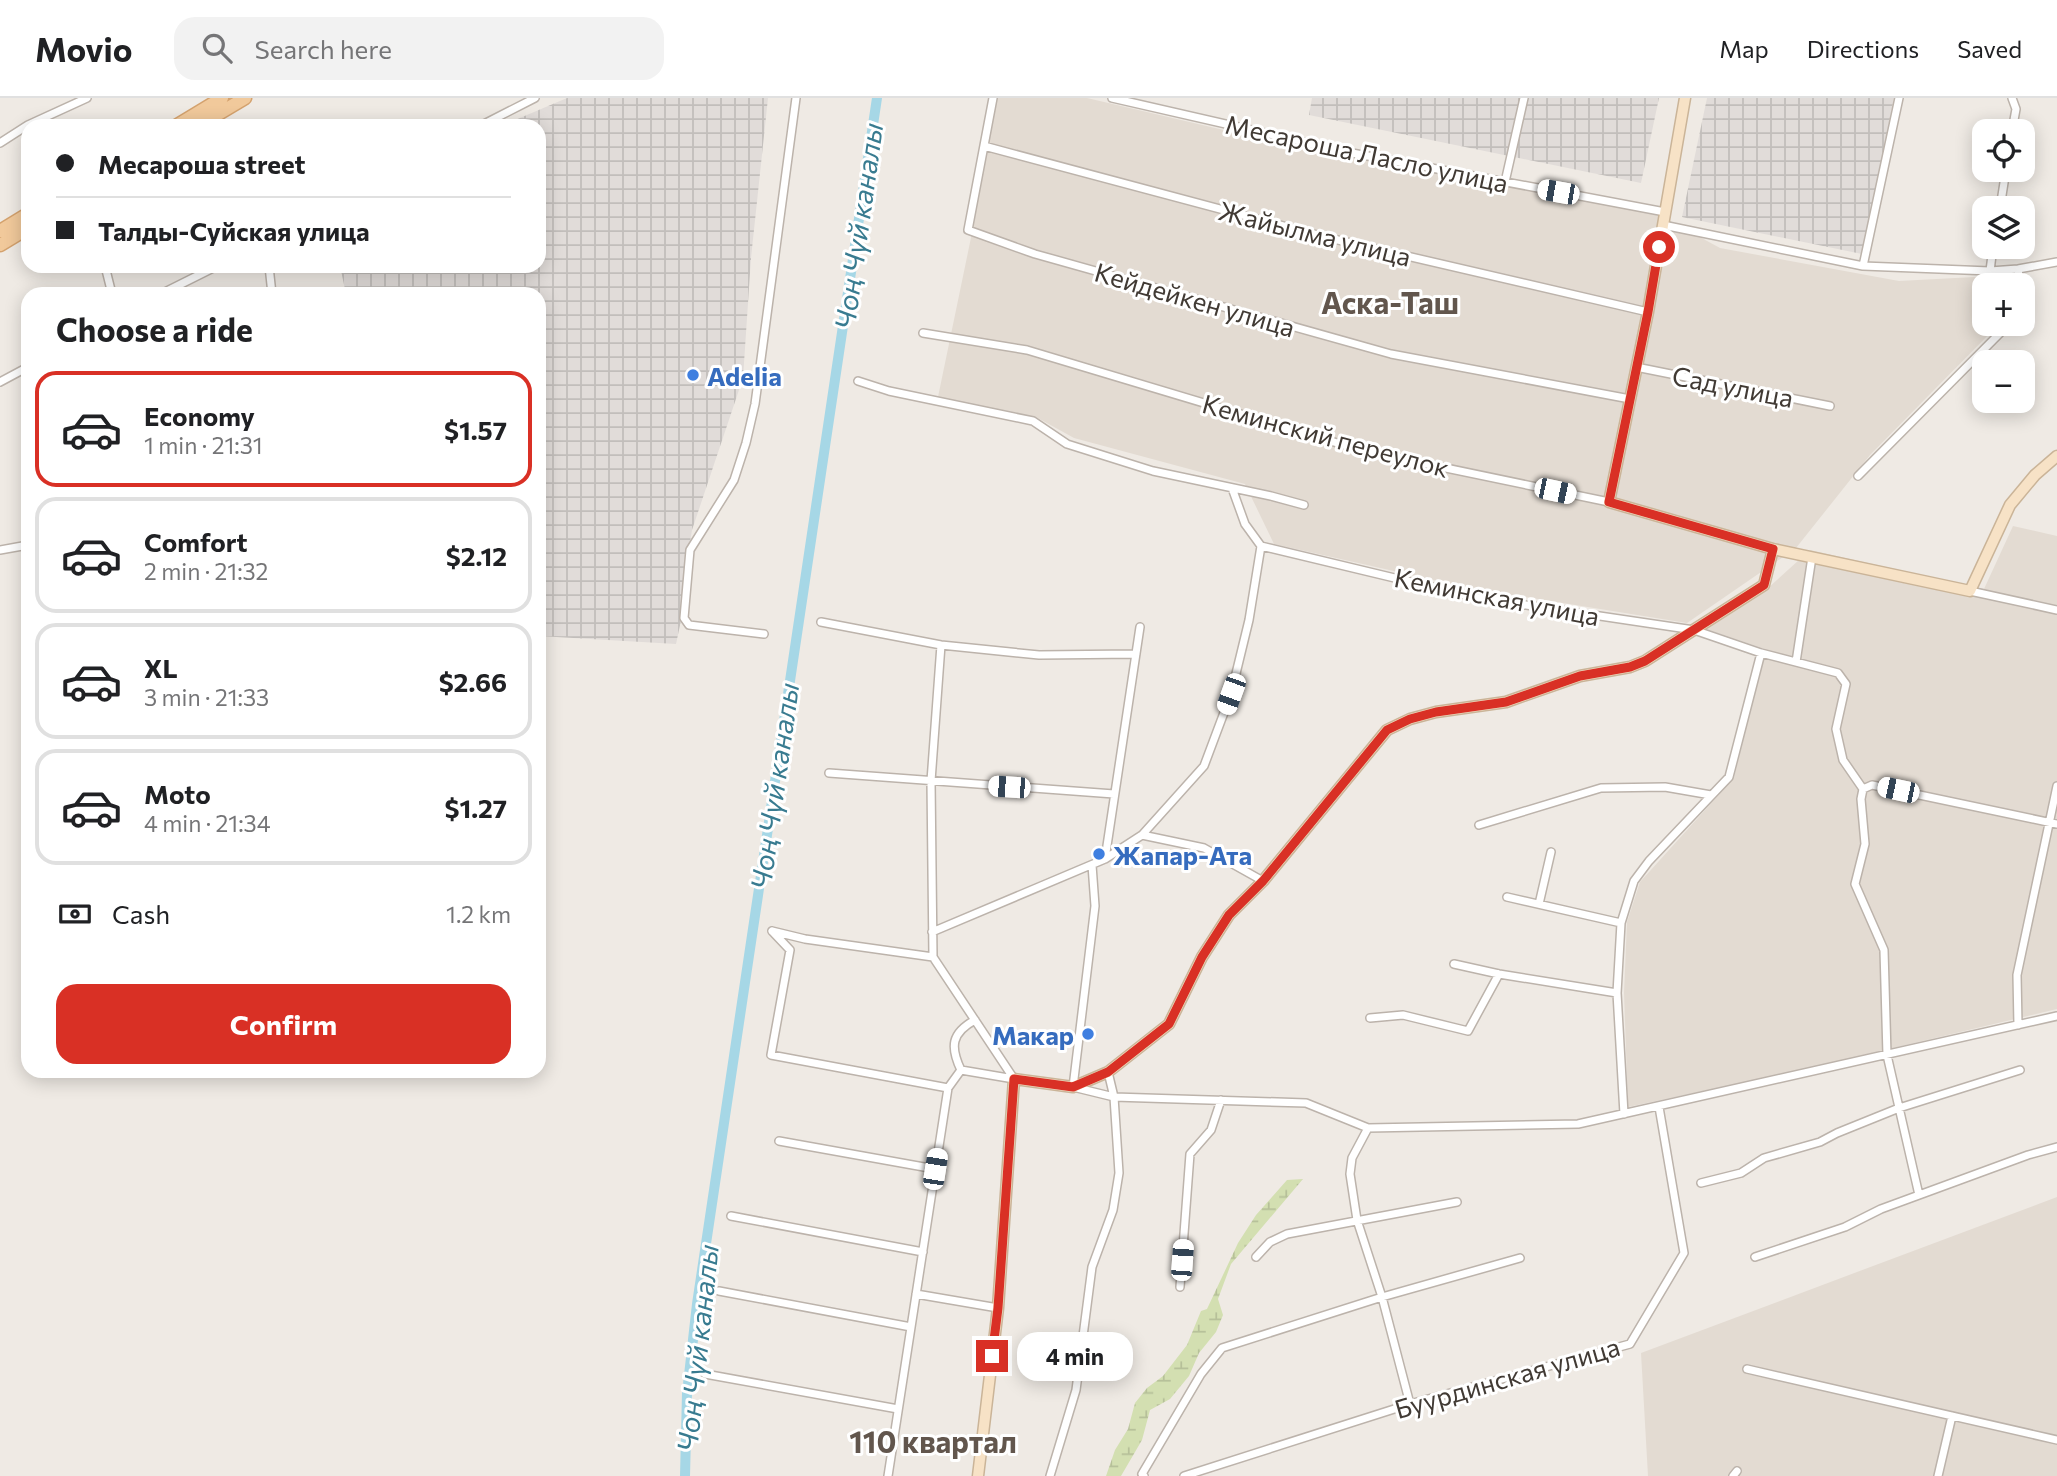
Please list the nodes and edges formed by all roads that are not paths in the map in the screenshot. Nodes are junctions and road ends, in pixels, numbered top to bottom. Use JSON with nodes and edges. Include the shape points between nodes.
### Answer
{"nodes":[{"id":1,"x":87,"y":98,"type":"edge"},
{"id":2,"x":222,"y":98,"type":"edge"},
{"id":3,"x":245,"y":98,"type":"edge"},
{"id":4,"x":535,"y":98,"type":"edge"},
{"id":5,"x":796,"y":98,"type":"edge"},
{"id":6,"x":993,"y":98,"type":"edge"},
{"id":7,"x":1112,"y":98,"type":"edge"},
{"id":8,"x":1524,"y":98,"type":"edge"},
{"id":9,"x":1685,"y":98,"type":"edge"},
{"id":10,"x":1899,"y":98,"type":"edge"},
{"id":11,"x":2012,"y":98,"type":"edge"},
{"id":12,"x":41,"y":119,"type":"edge"},
{"id":13,"x":188,"y":119,"type":"edge"},
{"id":14,"x":210,"y":119,"type":"edge"},
{"id":15,"x":494,"y":119,"type":"edge"},
{"id":16,"x":2014,"y":119,"type":"edge"},
{"id":17,"x":21,"y":130,"type":"edge"},
{"id":18,"x":0,"y":143,"type":"edge"},
{"id":19,"x":984,"y":146,"type":"junction"},
{"id":20,"x":1505,"y":182,"type":"junction"},
{"id":21,"x":1665,"y":212,"type":"junction"},
{"id":22,"x":21,"y":218,"type":"edge"},
{"id":23,"x":1662,"y":225,"type":"junction"},
{"id":24,"x":0,"y":231,"type":"edge"},
{"id":25,"x":21,"y":232,"type":"edge"},
{"id":26,"x":0,"y":245,"type":"edge"},
{"id":27,"x":1992,"y":259,"type":"edge"},
{"id":28,"x":2057,"y":262,"type":"edge"},
{"id":29,"x":1863,"y":266,"type":"junction"},
{"id":30,"x":2018,"y":269,"type":"junction"},
{"id":31,"x":1990,"y":271,"type":"junction"},
{"id":32,"x":203,"y":273,"type":"edge"},
{"id":33,"x":2018,"y":273,"type":"edge"},
{"id":34,"x":175,"y":287,"type":"edge"},
{"id":35,"x":1648,"y":312,"type":"junction"},
{"id":36,"x":923,"y":332,"type":"dead end"},
{"id":37,"x":1997,"y":336,"type":"edge"},
{"id":38,"x":1636,"y":367,"type":"junction"},
{"id":39,"x":21,"y":371,"type":"edge"},
{"id":40,"x":858,"y":381,"type":"dead end"},
{"id":41,"x":0,"y":382,"type":"edge"},
{"id":42,"x":1630,"y":399,"type":"junction"},
{"id":43,"x":1830,"y":405,"type":"dead end"},
{"id":44,"x":2057,"y":456,"type":"edge"},
{"id":45,"x":1858,"y":475,"type":"dead end"},
{"id":46,"x":1232,"y":488,"type":"junction"},
{"id":47,"x":1609,"y":502,"type":"junction"},
{"id":48,"x":1304,"y":505,"type":"dead end"},
{"id":49,"x":21,"y":546,"type":"edge"},
{"id":50,"x":1261,"y":546,"type":"junction"},
{"id":51,"x":1773,"y":549,"type":"junction"},
{"id":52,"x":0,"y":550,"type":"edge"},
{"id":53,"x":1812,"y":557,"type":"junction"},
{"id":54,"x":1970,"y":591,"type":"junction"},
{"id":55,"x":2057,"y":610,"type":"edge"},
{"id":56,"x":821,"y":622,"type":"dead end"},
{"id":57,"x":1140,"y":627,"type":"dead end"},
{"id":58,"x":1693,"y":630,"type":"junction"},
{"id":59,"x":764,"y":635,"type":"dead end"},
{"id":60,"x":941,"y":645,"type":"junction"},
{"id":61,"x":1761,"y":653,"type":"junction"},
{"id":62,"x":1136,"y":654,"type":"junction"},
{"id":63,"x":1796,"y":662,"type":"junction"},
{"id":64,"x":829,"y":773,"type":"dead end"},
{"id":65,"x":931,"y":781,"type":"junction"},
{"id":66,"x":2057,"y":786,"type":"edge"},
{"id":67,"x":1863,"y":789,"type":"junction"},
{"id":68,"x":1114,"y":794,"type":"junction"},
{"id":69,"x":1711,"y":795,"type":"junction"},
{"id":70,"x":2053,"y":823,"type":"edge"},
{"id":71,"x":1479,"y":825,"type":"dead end"},
{"id":72,"x":1142,"y":835,"type":"junction"},
{"id":73,"x":1551,"y":852,"type":"dead end"},
{"id":74,"x":1105,"y":859,"type":"junction"},
{"id":75,"x":1092,"y":865,"type":"junction"},
{"id":76,"x":1263,"y":881,"type":"junction"},
{"id":77,"x":1507,"y":897,"type":"dead end"},
{"id":78,"x":1539,"y":904,"type":"junction"},
{"id":79,"x":1621,"y":923,"type":"junction"},
{"id":80,"x":933,"y":932,"type":"junction"},
{"id":81,"x":933,"y":957,"type":"junction"},
{"id":82,"x":1454,"y":964,"type":"dead end"},
{"id":83,"x":1499,"y":974,"type":"junction"},
{"id":84,"x":1617,"y":993,"type":"junction"},
{"id":85,"x":2057,"y":1016,"type":"edge"},
{"id":86,"x":1370,"y":1018,"type":"dead end"},
{"id":87,"x":975,"y":1020,"type":"junction"},
{"id":88,"x":2018,"y":1025,"type":"junction"},
{"id":89,"x":1887,"y":1055,"type":"junction"},
{"id":90,"x":961,"y":1070,"type":"junction"},
{"id":91,"x":2020,"y":1070,"type":"dead end"},
{"id":92,"x":1108,"y":1072,"type":"junction"},
{"id":93,"x":1014,"y":1079,"type":"junction"},
{"id":94,"x":1073,"y":1087,"type":"junction"},
{"id":95,"x":948,"y":1088,"type":"junction"},
{"id":96,"x":1114,"y":1097,"type":"junction"},
{"id":97,"x":1221,"y":1100,"type":"junction"},
{"id":98,"x":1659,"y":1107,"type":"junction"},
{"id":99,"x":1899,"y":1108,"type":"junction"},
{"id":100,"x":1624,"y":1114,"type":"junction"},
{"id":101,"x":1368,"y":1128,"type":"junction"},
{"id":102,"x":779,"y":1141,"type":"dead end"},
{"id":103,"x":2057,"y":1147,"type":"edge"},
{"id":104,"x":935,"y":1169,"type":"junction"},
{"id":105,"x":1701,"y":1183,"type":"dead end"},
{"id":106,"x":1919,"y":1195,"type":"junction"},
{"id":107,"x":1457,"y":1202,"type":"dead end"},
{"id":108,"x":731,"y":1216,"type":"dead end"},
{"id":109,"x":1357,"y":1220,"type":"junction"},
{"id":110,"x":923,"y":1252,"type":"junction"},
{"id":111,"x":1256,"y":1257,"type":"dead end"},
{"id":112,"x":1755,"y":1257,"type":"dead end"},
{"id":113,"x":1520,"y":1258,"type":"dead end"},
{"id":114,"x":1180,"y":1287,"type":"dead end"},
{"id":115,"x":719,"y":1291,"type":"dead end"},
{"id":116,"x":916,"y":1294,"type":"junction"},
{"id":117,"x":1382,"y":1297,"type":"junction"},
{"id":118,"x":998,"y":1308,"type":"junction"},
{"id":119,"x":911,"y":1327,"type":"junction"},
{"id":120,"x":1747,"y":1369,"type":"dead end"},
{"id":121,"x":705,"y":1374,"type":"dead end"},
{"id":122,"x":1410,"y":1404,"type":"junction"},
{"id":123,"x":898,"y":1409,"type":"junction"},
{"id":124,"x":1952,"y":1416,"type":"junction"},
{"id":125,"x":2057,"y":1440,"type":"edge"},
{"id":126,"x":888,"y":1476,"type":"edge"},
{"id":127,"x":978,"y":1476,"type":"edge"},
{"id":128,"x":1050,"y":1476,"type":"edge"},
{"id":129,"x":1144,"y":1476,"type":"edge"},
{"id":130,"x":1184,"y":1476,"type":"edge"},
{"id":131,"x":1938,"y":1476,"type":"edge"}],
"edges":[{"from":1,"to":12,"type":"street"},
{"from":2,"to":13,"type":"main road"},
{"from":3,"to":14,"type":"main road"},
{"from":4,"to":15,"type":"street"},
{"from":5,"to":59,"type":"street","via":[[747,443],[734,480],[690,550],[684,618],[689,625]]},
{"from":6,"to":19,"type":"street"},
{"from":7,"to":20,"type":"street","name":"Месароша Ласло улица","via":[[1352,153]]},
{"from":8,"to":20,"type":"street"},
{"from":9,"to":21,"type":"street"},
{"from":10,"to":29,"type":"street"},
{"from":11,"to":16,"type":"street"},
{"from":17,"to":18,"type":"street"},
{"from":19,"to":35,"type":"street","name":"Жайылма улица","via":[[1325,237]]},
{"from":19,"to":42,"type":"street","name":"Кейдейкен улица","via":[[968,230],[1035,254],[1391,354]]},
{"from":20,"to":21,"type":"street","name":"Месароша Ласло улица"},
{"from":21,"to":23,"type":"street"},
{"from":22,"to":24,"type":"main road"},
{"from":23,"to":29,"type":"street"},
{"from":23,"to":35,"type":"street"},
{"from":25,"to":26,"type":"main road"},
{"from":27,"to":31,"type":"street"},
{"from":28,"to":30,"type":"street"},
{"from":29,"to":31,"type":"street"},
{"from":30,"to":31,"type":"street"},
{"from":30,"to":33,"type":"street"},
{"from":32,"to":34,"type":"street"},
{"from":35,"to":38,"type":"street"},
{"from":36,"to":47,"type":"street","name":"Кеминский переулок","via":[[1027,350],[1364,451]]},
{"from":37,"to":45,"type":"street"},
{"from":38,"to":42,"type":"street"},
{"from":38,"to":43,"type":"street","name":"Сад улица"},
{"from":39,"to":41,"type":"street"},
{"from":40,"to":46,"type":"street","via":[[1033,421],[1067,444],[1153,471]]},
{"from":42,"to":47,"type":"street"},
{"from":44,"to":54,"type":"street","via":[[2010,505]]},
{"from":46,"to":48,"type":"street"},
{"from":46,"to":50,"type":"street","via":[[1245,524]]},
{"from":47,"to":51,"type":"street","name":"Кеминский переулок"},
{"from":49,"to":52,"type":"street"},
{"from":50,"to":58,"type":"street","name":"Кеминская улица","via":[[1478,598]]},
{"from":50,"to":72,"type":"street","via":[[1231,694],[1204,766]]},
{"from":51,"to":53,"type":"street","name":"Кеминский переулок"},
{"from":51,"to":58,"type":"street","via":[[1764,585]]},
{"from":53,"to":54,"type":"street","name":"Кеминский переулок"},
{"from":53,"to":63,"type":"street"},
{"from":54,"to":55,"type":"street","name":"Кеминский переулок"},
{"from":56,"to":60,"type":"street"},
{"from":57,"to":62,"type":"street"},
{"from":58,"to":61,"type":"street","name":"Кеминская улица"},
{"from":58,"to":76,"type":"street","via":[[1630,667],[1580,676],[1506,702],[1436,712],[1387,730]]},
{"from":60,"to":62,"type":"street","via":[[1039,655]]},
{"from":60,"to":65,"type":"street"},
{"from":61,"to":63,"type":"street","name":"Кеминская улица"},
{"from":61,"to":69,"type":"street","via":[[1729,777]]},
{"from":62,"to":68,"type":"street"},
{"from":63,"to":67,"type":"street","name":"Кеминская улица","via":[[1843,678],[1846,684],[1836,729],[1843,760]]},
{"from":64,"to":65,"type":"street"},
{"from":65,"to":68,"type":"street"},
{"from":65,"to":80,"type":"street"},
{"from":66,"to":70,"type":"street"},
{"from":67,"to":70,"type":"street","via":[[1872,785]]},
{"from":67,"to":89,"type":"street","via":[[1865,844],[1855,884],[1884,950]]},
{"from":68,"to":74,"type":"street"},
{"from":69,"to":71,"type":"street","via":[[1665,787],[1601,788]]},
{"from":69,"to":79,"type":"street","via":[[1634,881]]},
{"from":70,"to":88,"type":"street","via":[[2017,975]]},
{"from":72,"to":74,"type":"street"},
{"from":72,"to":76,"type":"street","via":[[1204,848]]},
{"from":73,"to":78,"type":"street"},
{"from":74,"to":75,"type":"street"},
{"from":75,"to":80,"type":"street"},
{"from":75,"to":94,"type":"street","via":[[1095,906]]},
{"from":76,"to":92,"type":"street","via":[[1229,915],[1169,1024]]},
{"from":77,"to":78,"type":"street"},
{"from":78,"to":79,"type":"street"},
{"from":79,"to":84,"type":"street"},
{"from":80,"to":81,"type":"street"},
{"from":81,"to":87,"type":"street"},
{"from":81,"to":95,"type":"street","via":[[772,931],[790,950],[771,1055]]},
{"from":82,"to":83,"type":"street"},
{"from":83,"to":84,"type":"street"},
{"from":83,"to":86,"type":"street","via":[[1468,1031],[1403,1015]]},
{"from":84,"to":100,"type":"street"},
{"from":85,"to":88,"type":"street"},
{"from":87,"to":90,"type":"street","via":[[963,1027],[954,1041],[953,1055]]},
{"from":87,"to":93,"type":"street"},
{"from":88,"to":89,"type":"street"},
{"from":89,"to":98,"type":"street"},
{"from":89,"to":99,"type":"street"},
{"from":90,"to":93,"type":"street"},
{"from":90,"to":95,"type":"street"},
{"from":91,"to":99,"type":"street"},
{"from":92,"to":94,"type":"street"},
{"from":92,"to":96,"type":"street"},
{"from":93,"to":94,"type":"street"},
{"from":93,"to":118,"type":"street"},
{"from":94,"to":96,"type":"street"},
{"from":95,"to":104,"type":"street"},
{"from":96,"to":97,"type":"street"},
{"from":96,"to":128,"type":"street","via":[[1119,1173],[1113,1210],[1092,1267],[1076,1390]]},
{"from":97,"to":101,"type":"street","via":[[1306,1103]]},
{"from":97,"to":114,"type":"street","via":[[1211,1130],[1190,1154]]},
{"from":98,"to":100,"type":"street"},
{"from":98,"to":122,"type":"street","name":"Буурдинская улица","via":[[1684,1253],[1630,1344]]},
{"from":99,"to":105,"type":"street","via":[[1820,1142],[1764,1158],[1741,1173]]},
{"from":99,"to":106,"type":"street"},
{"from":100,"to":101,"type":"street","via":[[1578,1124]]},
{"from":101,"to":109,"type":"street","via":[[1352,1158],[1350,1174]]},
{"from":102,"to":104,"type":"street"},
{"from":103,"to":106,"type":"street"},
{"from":104,"to":110,"type":"street"},
{"from":106,"to":112,"type":"street","via":[[1845,1227]]},
{"from":107,"to":109,"type":"street"},
{"from":108,"to":110,"type":"street"},
{"from":109,"to":111,"type":"street","via":[[1287,1234],[1270,1242]]},
{"from":109,"to":117,"type":"street"},
{"from":110,"to":116,"type":"street"},
{"from":113,"to":117,"type":"street"},
{"from":115,"to":119,"type":"street"},
{"from":116,"to":118,"type":"street"},
{"from":116,"to":119,"type":"street"},
{"from":117,"to":122,"type":"street"},
{"from":117,"to":129,"type":"street","via":[[1222,1348],[1201,1374]]},
{"from":118,"to":127,"type":"street"},
{"from":119,"to":123,"type":"street"},
{"from":120,"to":124,"type":"street"},
{"from":121,"to":123,"type":"street"},
{"from":122,"to":130,"type":"street","name":"Буурдинская улица"},
{"from":123,"to":126,"type":"street"},
{"from":124,"to":125,"type":"street"},
{"from":124,"to":131,"type":"street"}]}
